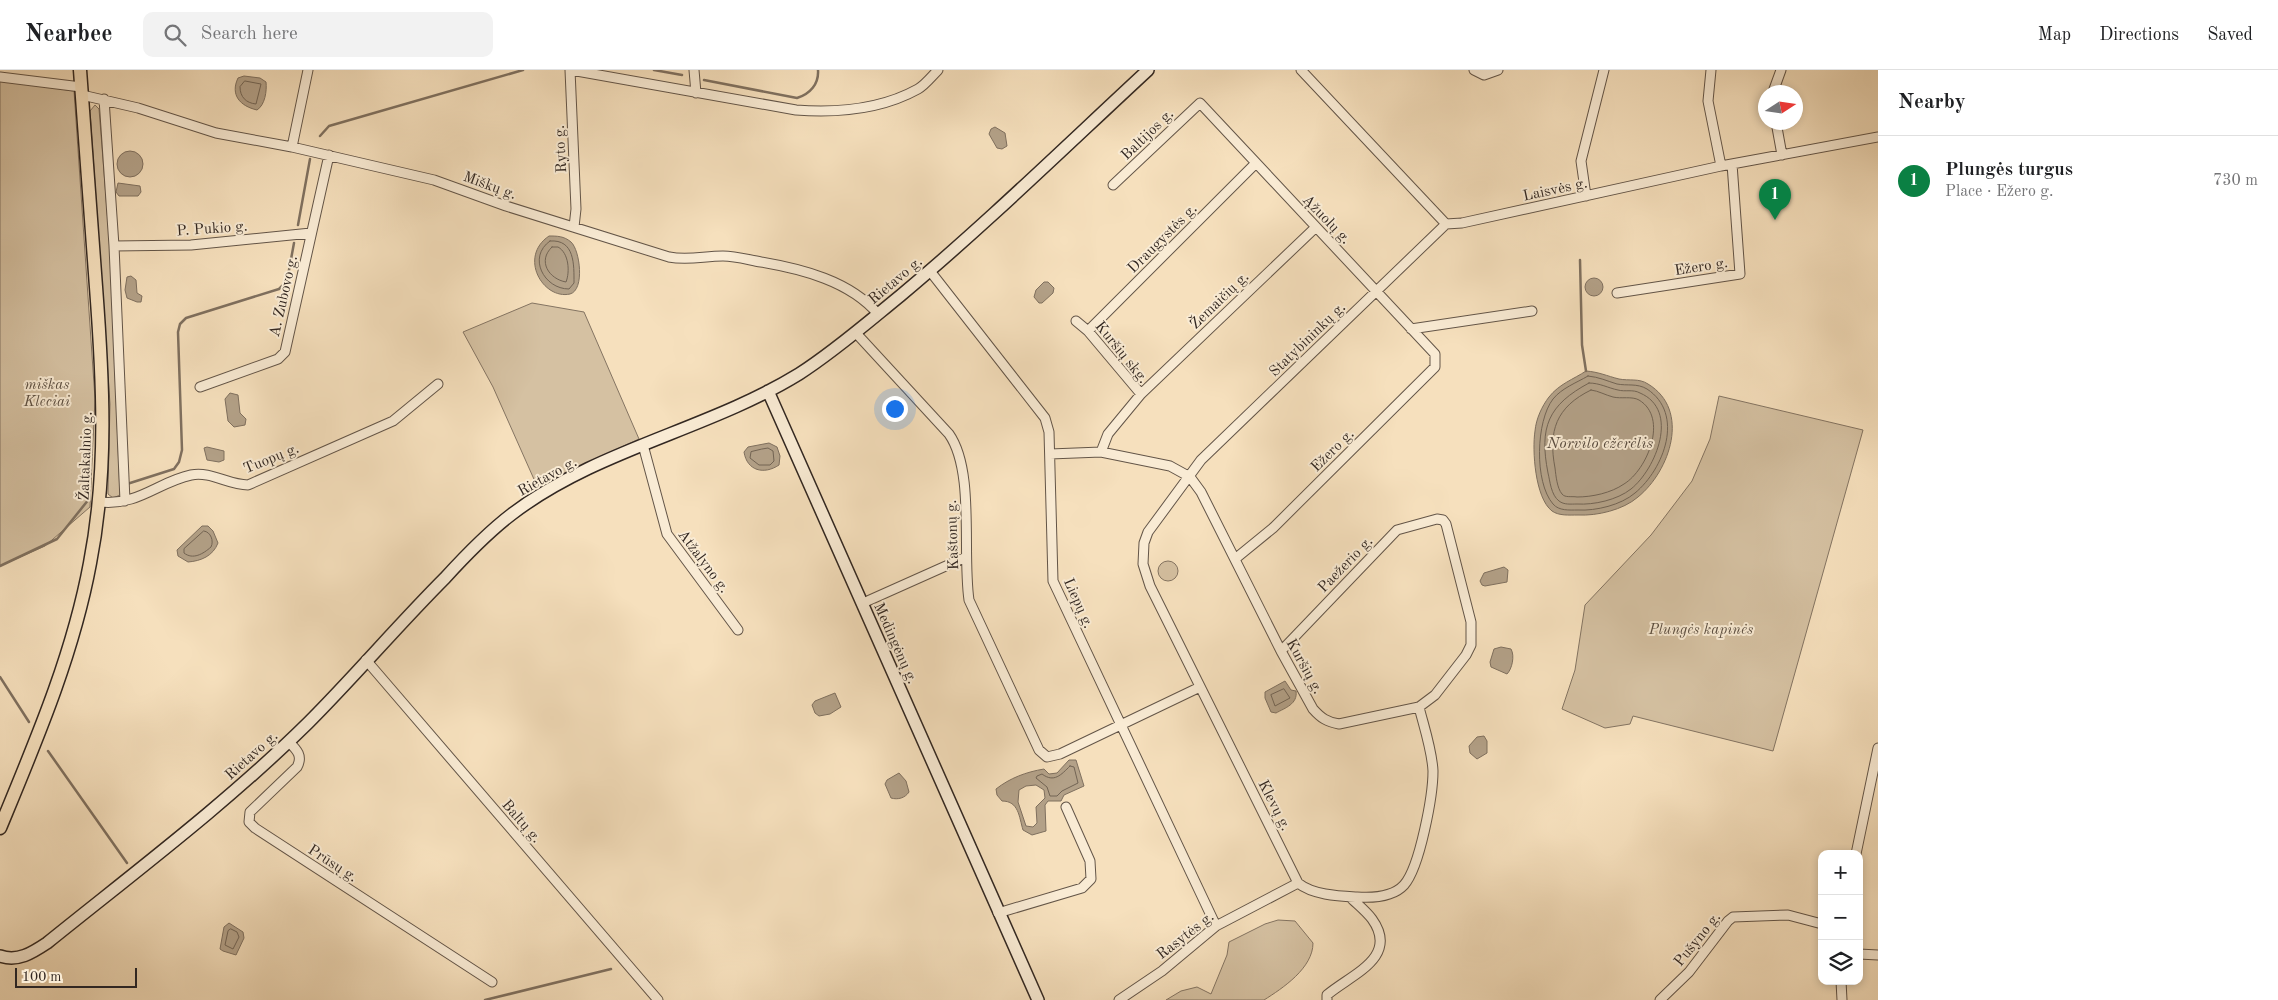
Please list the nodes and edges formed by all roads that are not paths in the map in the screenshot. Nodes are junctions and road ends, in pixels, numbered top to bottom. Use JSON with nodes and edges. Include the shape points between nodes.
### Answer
{"nodes":[{"id":1,"x":80,"y":70,"type":"edge"},
{"id":2,"x":308,"y":70,"type":"edge"},
{"id":3,"x":570,"y":70,"type":"edge"},
{"id":4,"x":694,"y":70,"type":"edge"},
{"id":5,"x":938,"y":70,"type":"edge"},
{"id":6,"x":1148,"y":70,"type":"edge"},
{"id":7,"x":1301,"y":70,"type":"edge"},
{"id":8,"x":1474,"y":70,"type":"edge"},
{"id":9,"x":1498,"y":70,"type":"edge"},
{"id":10,"x":1604,"y":70,"type":"edge"},
{"id":11,"x":1710,"y":70,"type":"edge"},
{"id":12,"x":1781,"y":70,"type":"edge"},
{"id":13,"x":0,"y":77,"type":"edge"},
{"id":14,"x":1776,"y":85,"type":"edge"},
{"id":15,"x":81,"y":91,"type":"junction"},
{"id":16,"x":696,"y":93,"type":"junction"},
{"id":17,"x":104,"y":98,"type":"junction"},
{"id":18,"x":1200,"y":103,"type":"joint"},
{"id":19,"x":1777,"y":130,"type":"edge"},
{"id":20,"x":1878,"y":137,"type":"edge"},
{"id":21,"x":292,"y":147,"type":"junction"},
{"id":22,"x":328,"y":155,"type":"junction"},
{"id":23,"x":1782,"y":155,"type":"junction"},
{"id":24,"x":1255,"y":164,"type":"junction"},
{"id":25,"x":1732,"y":164,"type":"junction"},
{"id":26,"x":1721,"y":166,"type":"junction"},
{"id":27,"x":1114,"y":185,"type":"dead end"},
{"id":28,"x":1586,"y":196,"type":"junction"},
{"id":29,"x":1446,"y":224,"type":"junction"},
{"id":30,"x":574,"y":227,"type":"junction"},
{"id":31,"x":1316,"y":227,"type":"junction"},
{"id":32,"x":311,"y":233,"type":"junction"},
{"id":33,"x":114,"y":246,"type":"junction"},
{"id":34,"x":930,"y":271,"type":"junction"},
{"id":35,"x":1377,"y":291,"type":"junction"},
{"id":36,"x":1618,"y":293,"type":"dead end"},
{"id":37,"x":1532,"y":311,"type":"dead end"},
{"id":38,"x":878,"y":314,"type":"junction"},
{"id":39,"x":1076,"y":321,"type":"dead end"},
{"id":40,"x":1411,"y":329,"type":"junction"},
{"id":41,"x":1088,"y":331,"type":"junction"},
{"id":42,"x":855,"y":332,"type":"junction"},
{"id":43,"x":1436,"y":354,"type":"joint"},
{"id":44,"x":438,"y":384,"type":"dead end"},
{"id":45,"x":200,"y":387,"type":"dead end"},
{"id":46,"x":768,"y":391,"type":"junction"},
{"id":47,"x":1141,"y":394,"type":"junction"},
{"id":48,"x":644,"y":445,"type":"junction"},
{"id":49,"x":1101,"y":452,"type":"junction"},
{"id":50,"x":1050,"y":454,"type":"junction"},
{"id":51,"x":1190,"y":477,"type":"junction"},
{"id":52,"x":125,"y":501,"type":"junction"},
{"id":53,"x":100,"y":502,"type":"junction"},
{"id":54,"x":1443,"y":520,"type":"joint"},
{"id":55,"x":966,"y":557,"type":"junction"},
{"id":56,"x":1235,"y":559,"type":"junction"},
{"id":57,"x":863,"y":603,"type":"junction"},
{"id":58,"x":738,"y":630,"type":"dead end"},
{"id":59,"x":1281,"y":651,"type":"junction"},
{"id":60,"x":366,"y":660,"type":"junction"},
{"id":61,"x":1200,"y":687,"type":"junction"},
{"id":62,"x":1419,"y":707,"type":"junction"},
{"id":63,"x":1122,"y":726,"type":"junction"},
{"id":64,"x":288,"y":742,"type":"junction"},
{"id":65,"x":1878,"y":748,"type":"edge"},
{"id":66,"x":1066,"y":806,"type":"dead end"},
{"id":67,"x":0,"y":828,"type":"edge"},
{"id":68,"x":1857,"y":850,"type":"edge"},
{"id":69,"x":1298,"y":883,"type":"junction"},
{"id":70,"x":1350,"y":897,"type":"junction"},
{"id":71,"x":997,"y":910,"type":"junction"},
{"id":72,"x":1818,"y":923,"type":"edge"},
{"id":73,"x":1216,"y":926,"type":"junction"},
{"id":74,"x":1863,"y":954,"type":"edge"},
{"id":75,"x":1878,"y":955,"type":"edge"},
{"id":76,"x":0,"y":956,"type":"edge"},
{"id":77,"x":492,"y":982,"type":"dead end"},
{"id":78,"x":1841,"y":985,"type":"edge"},
{"id":79,"x":658,"y":1000,"type":"edge"},
{"id":80,"x":1038,"y":1000,"type":"edge"},
{"id":81,"x":1119,"y":1000,"type":"edge"},
{"id":82,"x":1326,"y":1000,"type":"edge"},
{"id":83,"x":1660,"y":1000,"type":"edge"},
{"id":84,"x":1842,"y":1000,"type":"edge"}],
"edges":[{"from":1,"to":15,"type":"main road","name":"Žaltakalnio g."},
{"from":2,"to":21,"type":"street"},
{"from":3,"to":16,"type":"street"},
{"from":3,"to":30,"type":"street","name":"Ryto g."},
{"from":4,"to":16,"type":"street"},
{"from":5,"to":16,"type":"street","via":[[919,88],[885,103],[822,112]]},
{"from":6,"to":34,"type":"main road","name":"Rietavo g."},
{"from":7,"to":29,"type":"street"},
{"from":8,"to":9,"type":"street","via":[[1484,75]]},
{"from":10,"to":28,"type":"street","via":[[1581,160]]},
{"from":11,"to":26,"type":"street","via":[[1708,101]]},
{"from":12,"to":14,"type":"street"},
{"from":13,"to":15,"type":"street","name":"Miškų g."},
{"from":15,"to":17,"type":"street","name":"Miškų g."},
{"from":15,"to":53,"type":"main road","name":"Žaltakalnio g.","via":[[103,383]]},
{"from":17,"to":21,"type":"street","name":"Miškų g.","via":[[216,133]]},
{"from":17,"to":33,"type":"street"},
{"from":18,"to":24,"type":"street","name":"Ąžuolų g."},
{"from":18,"to":27,"type":"street","name":"Baltijos g."},
{"from":19,"to":23,"type":"street"},
{"from":20,"to":23,"type":"street","name":"Laisvės g."},
{"from":21,"to":22,"type":"street","name":"Miškų g."},
{"from":22,"to":30,"type":"street","name":"Miškų g.","via":[[434,180]]},
{"from":22,"to":32,"type":"street","name":"A. Zubovo g."},
{"from":23,"to":25,"type":"street","name":"Laisvės g."},
{"from":24,"to":31,"type":"street","name":"Ąžuolų g."},
{"from":24,"to":41,"type":"street","name":"Draugystės g."},
{"from":25,"to":26,"type":"street","name":"Laisvės g."},
{"from":25,"to":36,"type":"street","name":"Ežero g.","via":[[1740,274]]},
{"from":26,"to":28,"type":"street","name":"Laisvės g."},
{"from":28,"to":29,"type":"street","name":"Laisvės g."},
{"from":29,"to":35,"type":"street","name":"Statybininkų g."},
{"from":30,"to":38,"type":"street","name":"Miškų g.","via":[[678,259],[724,256],[793,268],[841,287],[867,302]]},
{"from":31,"to":35,"type":"street","name":"Ąžuolų g."},
{"from":31,"to":47,"type":"street","name":"Žemaičių g."},
{"from":32,"to":33,"type":"street","name":"P. Pukio g.","via":[[191,245]]},
{"from":32,"to":45,"type":"street","name":"A. Zubovo g.","via":[[284,352],[278,358]]},
{"from":33,"to":52,"type":"street"},
{"from":34,"to":38,"type":"main road","name":"Rietavo g."},
{"from":34,"to":50,"type":"street","name":"Liepų g.","via":[[1045,418]]},
{"from":35,"to":40,"type":"street","name":"Ąžuolų g."},
{"from":35,"to":51,"type":"street","name":"Statybininkų g.","via":[[1201,460]]},
{"from":37,"to":40,"type":"street"},
{"from":38,"to":42,"type":"main road","name":"Rietavo g."},
{"from":39,"to":41,"type":"street","name":"Kuršių skg."},
{"from":40,"to":43,"type":"street","name":"Ąžuolų g."},
{"from":41,"to":47,"type":"street","name":"Kuršių skg."},
{"from":42,"to":46,"type":"main road","name":"Rietavo g.","via":[[801,372]]},
{"from":42,"to":55,"type":"street","name":"Kaštonų g.","via":[[955,442],[964,473]]},
{"from":43,"to":56,"type":"street","name":"Ežero g.","via":[[1435,368],[1273,528]]},
{"from":44,"to":52,"type":"street","name":"Tuopų g.","via":[[393,421],[248,484],[203,474],[189,476]]},
{"from":46,"to":48,"type":"main road","name":"Rietavo g."},
{"from":46,"to":57,"type":"main road","name":"Medingėnų g."},
{"from":47,"to":49,"type":"street","name":"Kuršių skg.","via":[[1108,434]]},
{"from":48,"to":58,"type":"street","name":"Atžalyno g.","via":[[667,534]]},
{"from":48,"to":60,"type":"main road","name":"Rietavo g.","via":[[546,491],[508,517],[466,555]]},
{"from":49,"to":50,"type":"street","name":"Kuršių g."},
{"from":49,"to":51,"type":"street","name":"Kuršių g.","via":[[1170,466]]},
{"from":50,"to":63,"type":"street","name":"Liepų g.","via":[[1053,581]]},
{"from":51,"to":56,"type":"street","name":"Kuršių g."},
{"from":51,"to":61,"type":"street","name":"Klevų g.","via":[[1148,532],[1143,564],[1150,586]]},
{"from":52,"to":53,"type":"street","name":"Tuopų g."},
{"from":53,"to":67,"type":"main road","name":"Žaltakalnio g.","via":[[86,585],[68,652],[43,724]]},
{"from":54,"to":59,"type":"street","name":"Paežerio g.","via":[[1437,518],[1397,530]]},
{"from":54,"to":62,"type":"street","name":"Kuršių g.","via":[[1472,622],[1471,644],[1435,695]]},
{"from":55,"to":57,"type":"street"},
{"from":55,"to":63,"type":"street","name":"Kaštonų g.","via":[[972,609],[1038,750],[1047,757],[1060,754]]},
{"from":56,"to":59,"type":"street","name":"Kuršių g."},
{"from":57,"to":71,"type":"main road","name":"Medingėnų g."},
{"from":59,"to":62,"type":"street","name":"Kuršių g.","via":[[1313,709],[1329,722],[1339,724]]},
{"from":60,"to":64,"type":"main road","name":"Rietavo g."},
{"from":60,"to":79,"type":"street","name":"Baltų g."},
{"from":61,"to":63,"type":"street"},
{"from":61,"to":69,"type":"street","name":"Klevų g."},
{"from":62,"to":70,"type":"street","via":[[1433,770],[1427,822],[1413,869],[1405,884],[1397,890],[1378,896]]},
{"from":63,"to":73,"type":"street","name":"Liepų g."},
{"from":64,"to":76,"type":"main road","name":"Rietavo g.","via":[[190,828],[47,943],[22,957]]},
{"from":64,"to":77,"type":"street","name":"Prūsų g.","via":[[300,755],[300,761],[250,812],[249,822]]},
{"from":65,"to":68,"type":"street"},
{"from":66,"to":71,"type":"street","via":[[1090,861],[1091,879],[1082,888]]},
{"from":69,"to":70,"type":"street","via":[[1314,891]]},
{"from":69,"to":73,"type":"street","name":"Rasytės g."},
{"from":70,"to":82,"type":"street","via":[[1371,919],[1378,931],[1380,944],[1377,956],[1368,966],[1334,989]]},
{"from":71,"to":80,"type":"main road","name":"Medingėnų g."},
{"from":72,"to":83,"type":"street","name":"Pušyno g.","via":[[1788,915],[1734,916],[1689,972]]},
{"from":73,"to":81,"type":"street","name":"Rasytės g.","via":[[1162,971]]},
{"from":74,"to":75,"type":"street"},
{"from":78,"to":84,"type":"street"}]}
